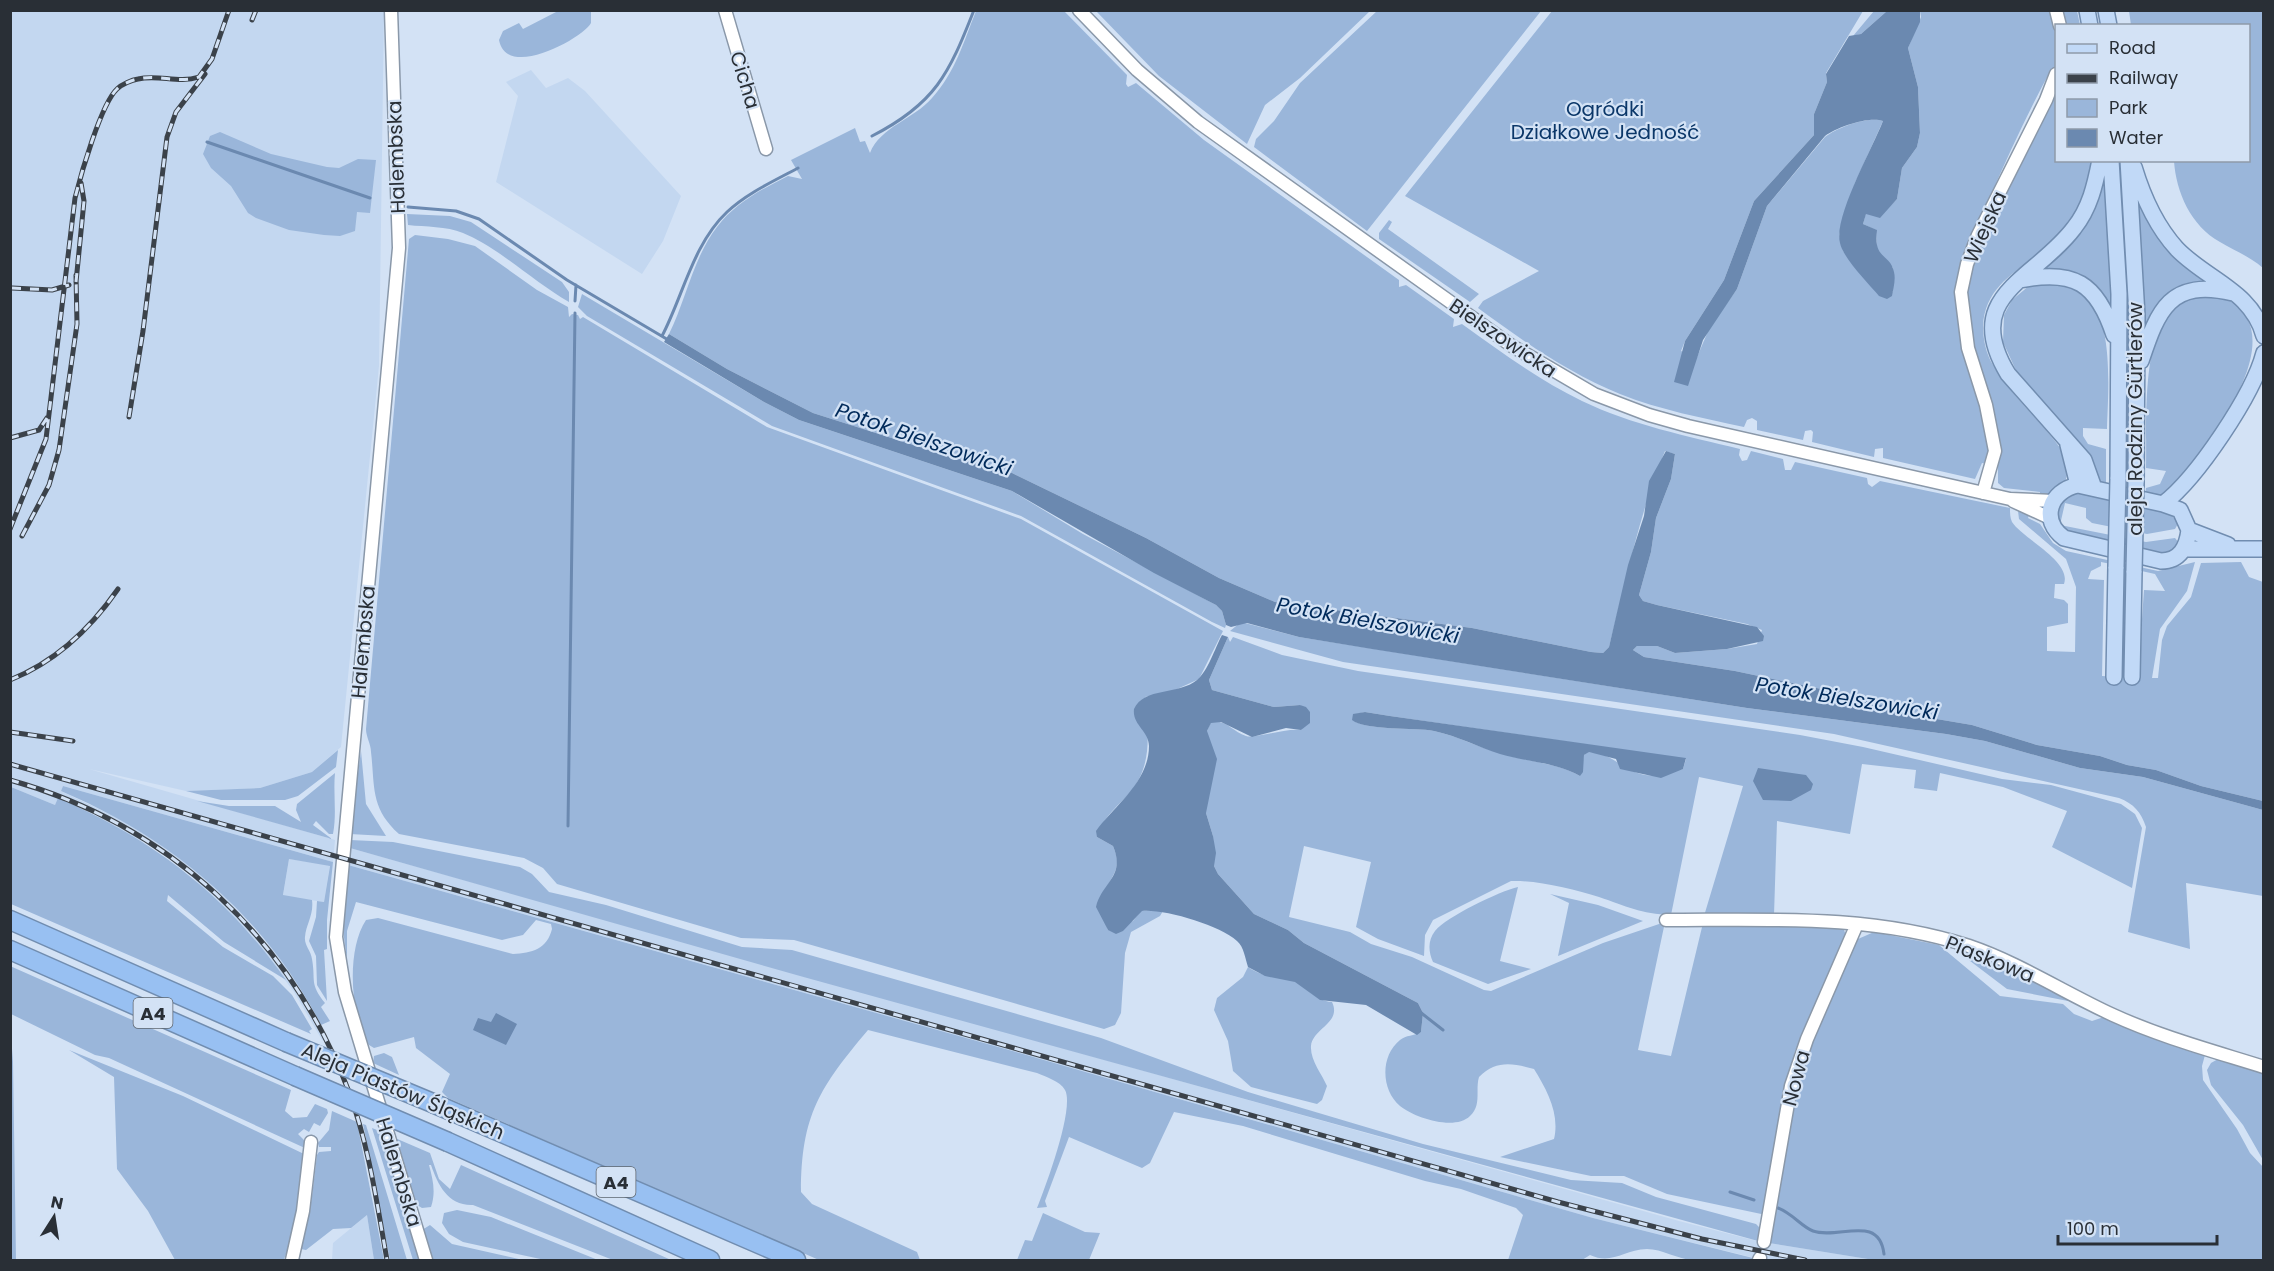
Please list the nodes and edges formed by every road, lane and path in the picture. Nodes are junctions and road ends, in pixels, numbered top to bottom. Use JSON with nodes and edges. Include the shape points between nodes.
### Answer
{"nodes":[{"id":1,"x":391,"y":10,"type":"edge"},
{"id":2,"x":724,"y":10,"type":"edge"},
{"id":3,"x":1079,"y":10,"type":"edge"},
{"id":4,"x":2055,"y":77,"type":"edge"},
{"id":5,"x":766,"y":149,"type":"dead end"},
{"id":6,"x":2100,"y":162,"type":"edge"},
{"id":7,"x":2110,"y":162,"type":"edge"},
{"id":8,"x":2130,"y":162,"type":"edge"},
{"id":9,"x":2131,"y":162,"type":"edge"},
{"id":10,"x":2017,"y":281,"type":"junction"},
{"id":11,"x":2236,"y":293,"type":"junction"},
{"id":12,"x":2264,"y":336,"type":"edge"},
{"id":13,"x":2264,"y":353,"type":"edge"},
{"id":14,"x":2119,"y":354,"type":"junction"},
{"id":15,"x":2137,"y":373,"type":"junction"},
{"id":16,"x":2068,"y":444,"type":"junction"},
{"id":17,"x":2193,"y":474,"type":"junction"},
{"id":18,"x":2078,"y":485,"type":"junction"},
{"id":19,"x":2094,"y":488,"type":"junction"},
{"id":20,"x":1983,"y":493,"type":"junction"},
{"id":21,"x":2010,"y":499,"type":"junction"},
{"id":22,"x":2053,"y":501,"type":"junction"},
{"id":23,"x":2163,"y":504,"type":"junction"},
{"id":24,"x":2180,"y":510,"type":"junction"},
{"id":25,"x":2050,"y":518,"type":"junction"},
{"id":26,"x":2189,"y":530,"type":"junction"},
{"id":27,"x":2236,"y":548,"type":"junction"},
{"id":28,"x":2185,"y":549,"type":"junction"},
{"id":29,"x":2264,"y":549,"type":"edge"},
{"id":30,"x":2114,"y":677,"type":"dead end"},
{"id":31,"x":2132,"y":677,"type":"dead end"},
{"id":32,"x":10,"y":920,"type":"edge"},
{"id":33,"x":1666,"y":920,"type":"dead end"},
{"id":34,"x":1857,"y":924,"type":"junction"},
{"id":35,"x":10,"y":950,"type":"edge"},
{"id":36,"x":2264,"y":1067,"type":"edge"},
{"id":37,"x":311,"y":1142,"type":"dead end"},
{"id":38,"x":1764,"y":1242,"type":"dead end"},
{"id":39,"x":292,"y":1260,"type":"edge"},
{"id":40,"x":426,"y":1260,"type":"edge"},
{"id":41,"x":710,"y":1260,"type":"edge"},
{"id":42,"x":796,"y":1260,"type":"edge"}],
"edges":[{"from":1,"to":40,"type":"street","name":"Halembska","via":[[398,212],[395,299],[336,937],[345,992]]},
{"from":2,"to":5,"type":"street","name":"Cicha"},
{"from":3,"to":20,"type":"street","name":"Bielszowicka","via":[[1137,70],[1198,122],[1559,376],[1621,406],[1659,418]]},
{"from":4,"to":20,"type":"street","name":"Wiejska","via":[[1978,235],[1962,284],[1963,323],[1995,451]]},
{"from":6,"to":10,"type":"main road","via":[[2091,200],[2074,228]]},
{"from":7,"to":14,"type":"main road","name":"aleja Rodziny Gürtlerów"},
{"from":8,"to":15,"type":"main road","name":"aleja Rodziny Gürtlerów"},
{"from":9,"to":11,"type":"main road","via":[[2162,231],[2192,262]]},
{"from":10,"to":14,"type":"main road","via":[[2058,275],[2075,279],[2088,288],[2103,304]]},
{"from":10,"to":16,"type":"main road","via":[[1996,309],[1994,346],[2008,375]]},
{"from":11,"to":12,"type":"main road","via":[[2254,311]]},
{"from":11,"to":15,"type":"main road","via":[[2186,291],[2171,299],[2155,319]]},
{"from":13,"to":17,"type":"main road","via":[[2249,389]]},
{"from":14,"to":30,"type":"main road","name":"aleja Rodziny Gürtlerów","bridge":true},
{"from":15,"to":31,"type":"main road","name":"aleja Rodziny Gürtlerów","bridge":true},
{"from":16,"to":18,"type":"main road"},
{"from":16,"to":19,"type":"main road","via":[[2084,460]]},
{"from":17,"to":23,"type":"main road"},
{"from":17,"to":24,"type":"main road"},
{"from":18,"to":19,"type":"main road"},
{"from":18,"to":22,"type":"main road","via":[[2062,491]]},
{"from":19,"to":23,"type":"main road"},
{"from":20,"to":21,"type":"street","name":"Bielszowicka"},
{"from":21,"to":22,"type":"street"},
{"from":21,"to":25,"type":"street"},
{"from":22,"to":25,"type":"main road"},
{"from":23,"to":24,"type":"main road"},
{"from":24,"to":26,"type":"main road"},
{"from":25,"to":28,"type":"main road","via":[[2056,531],[2068,540],[2156,560],[2170,560]]},
{"from":26,"to":27,"type":"main road"},
{"from":26,"to":28,"type":"main road"},
{"from":27,"to":28,"type":"main road"},
{"from":27,"to":29,"type":"main road"},
{"from":32,"to":42,"type":"highway","name":"Aleja Piastów Śląskich","number":"A4","bridge":true},
{"from":33,"to":34,"type":"street","name":"Piaskowa","via":[[1810,919]]},
{"from":34,"to":36,"type":"street","name":"Piaskowa","via":[[1969,946],[2145,1029]]},
{"from":34,"to":38,"type":"street","name":"Nowa","via":[[1791,1086]]},
{"from":35,"to":41,"type":"highway","name":"Aleja Piastów Śląskich","number":"A4","bridge":true},
{"from":37,"to":39,"type":"street","via":[[303,1211]]}]}
